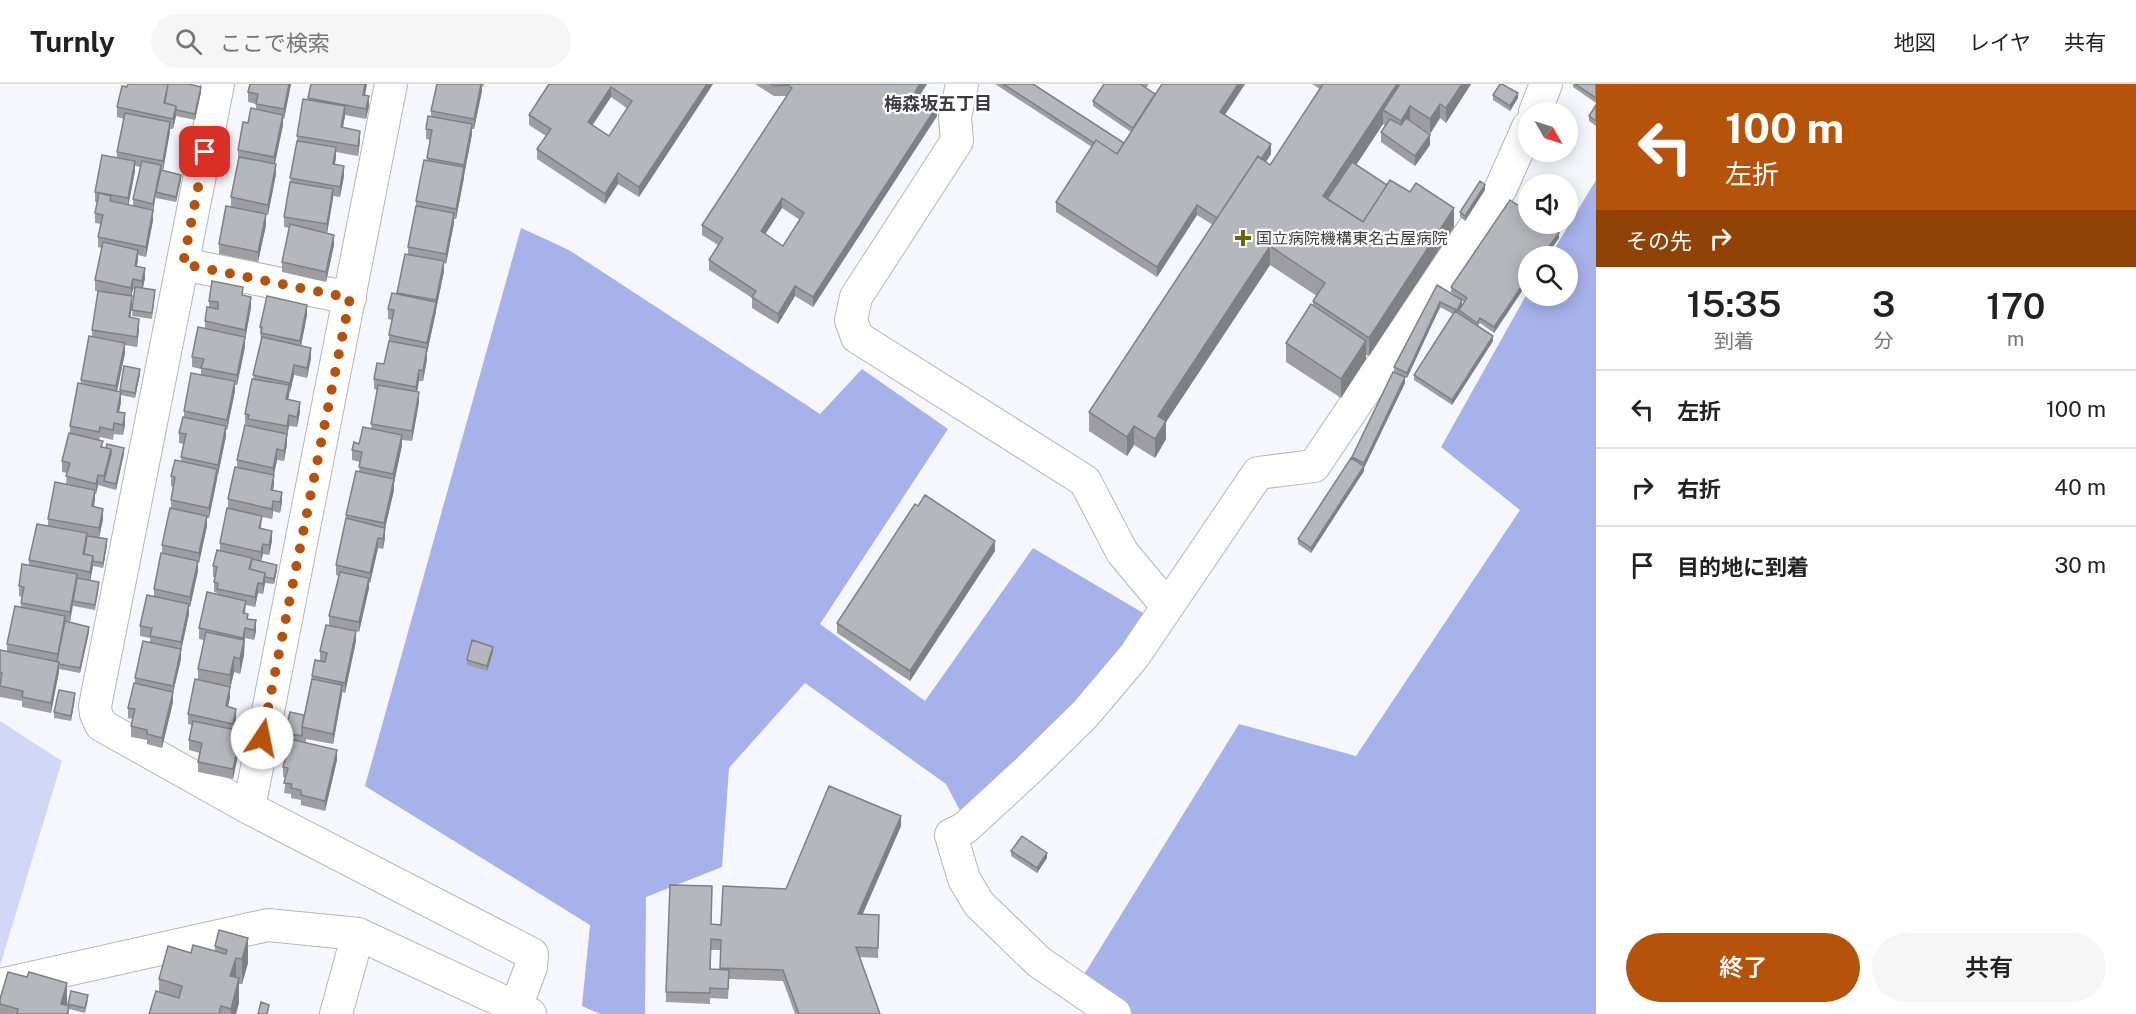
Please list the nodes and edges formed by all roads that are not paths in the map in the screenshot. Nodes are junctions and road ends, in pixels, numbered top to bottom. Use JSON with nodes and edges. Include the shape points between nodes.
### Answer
{"nodes":[{"id":1,"x":218,"y":84,"type":"edge"},
{"id":2,"x":392,"y":84,"type":"edge"},
{"id":3,"x":962,"y":84,"type":"edge"},
{"id":4,"x":1546,"y":84,"type":"edge"},
{"id":5,"x":1539,"y":102,"type":"edge"},
{"id":6,"x":1518,"y":150,"type":"edge"},
{"id":7,"x":183,"y":264,"type":"junction"},
{"id":8,"x":350,"y":298,"type":"junction"},
{"id":9,"x":1167,"y":606,"type":"junction"},
{"id":10,"x":249,"y":808,"type":"junction"},
{"id":11,"x":358,"y":934,"type":"junction"},
{"id":12,"x":0,"y":985,"type":"edge"},
{"id":13,"x":523,"y":1010,"type":"edge"},
{"id":14,"x":336,"y":1014,"type":"edge"},
{"id":15,"x":1115,"y":1014,"type":"edge"}],
"edges":[{"from":1,"to":7,"type":"street"},
{"from":2,"to":8,"type":"street"},
{"from":3,"to":9,"type":"street","via":[[956,117],[957,141],[856,297],[851,320],[857,337],[1085,481],[1122,552]]},
{"from":4,"to":5,"type":"street"},
{"from":6,"to":9,"type":"street","via":[[1501,188],[1314,466],[1258,473]]},
{"from":7,"to":8,"type":"street"},
{"from":7,"to":10,"type":"street","via":[[95,706],[101,725]]},
{"from":8,"to":10,"type":"street"},
{"from":9,"to":15,"type":"street","via":[[1134,656],[1085,714],[965,828],[951,835],[964,879],[979,904],[1039,962]]},
{"from":10,"to":13,"type":"street","via":[[532,954]]},
{"from":11,"to":12,"type":"street","via":[[268,925]]},
{"from":11,"to":13,"type":"street"},
{"from":11,"to":14,"type":"street"}]}
